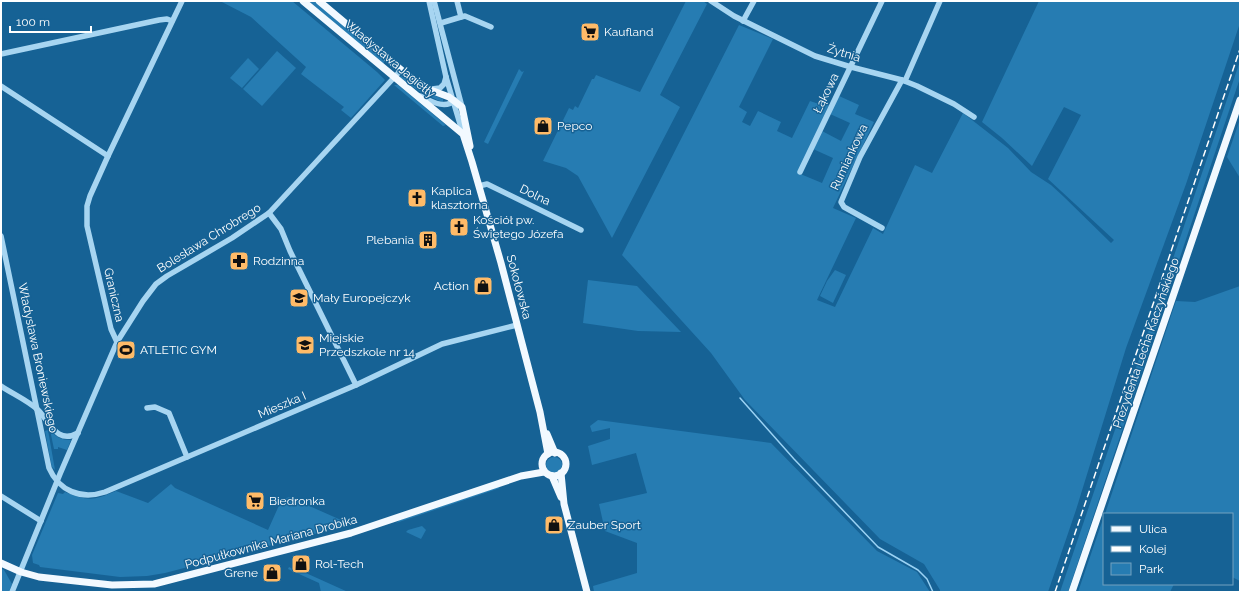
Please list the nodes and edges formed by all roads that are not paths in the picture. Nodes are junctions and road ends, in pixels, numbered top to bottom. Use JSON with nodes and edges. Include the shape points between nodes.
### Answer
{"nodes":[{"id":1,"x":182,"y":1,"type":"edge"},
{"id":2,"x":303,"y":1,"type":"edge"},
{"id":3,"x":319,"y":1,"type":"edge"},
{"id":4,"x":429,"y":1,"type":"edge"},
{"id":5,"x":434,"y":1,"type":"edge"},
{"id":6,"x":457,"y":1,"type":"edge"},
{"id":7,"x":711,"y":1,"type":"edge"},
{"id":8,"x":754,"y":1,"type":"edge"},
{"id":9,"x":882,"y":1,"type":"edge"},
{"id":10,"x":940,"y":1,"type":"edge"},
{"id":11,"x":461,"y":17,"type":"junction"},
{"id":12,"x":172,"y":21,"type":"junction"},
{"id":13,"x":743,"y":21,"type":"junction"},
{"id":14,"x":441,"y":23,"type":"junction"},
{"id":15,"x":491,"y":27,"type":"dead end"},
{"id":16,"x":1,"y":54,"type":"edge"},
{"id":17,"x":851,"y":67,"type":"junction"},
{"id":18,"x":401,"y":70,"type":"junction"},
{"id":19,"x":394,"y":77,"type":"junction"},
{"id":20,"x":446,"y":77,"type":"junction"},
{"id":21,"x":903,"y":80,"type":"junction"},
{"id":22,"x":1,"y":86,"type":"edge"},
{"id":23,"x":428,"y":89,"type":"junction"},
{"id":24,"x":410,"y":91,"type":"junction"},
{"id":25,"x":459,"y":92,"type":"junction"},
{"id":26,"x":1240,"y":100,"type":"edge"},
{"id":27,"x":454,"y":101,"type":"junction"},
{"id":28,"x":462,"y":107,"type":"junction"},
{"id":29,"x":974,"y":117,"type":"dead end"},
{"id":30,"x":463,"y":134,"type":"junction"},
{"id":31,"x":108,"y":156,"type":"junction"},
{"id":32,"x":471,"y":156,"type":"junction"},
{"id":33,"x":800,"y":172,"type":"dead end"},
{"id":34,"x":479,"y":186,"type":"junction"},
{"id":35,"x":269,"y":213,"type":"junction"},
{"id":36,"x":882,"y":228,"type":"dead end"},
{"id":37,"x":581,"y":230,"type":"dead end"},
{"id":38,"x":1,"y":236,"type":"edge"},
{"id":39,"x":517,"y":325,"type":"junction"},
{"id":40,"x":118,"y":342,"type":"junction"},
{"id":41,"x":356,"y":385,"type":"junction"},
{"id":42,"x":1,"y":386,"type":"edge"},
{"id":43,"x":148,"y":408,"type":"dead end"},
{"id":44,"x":37,"y":409,"type":"junction"},
{"id":45,"x":78,"y":433,"type":"junction"},
{"id":46,"x":552,"y":453,"type":"junction"},
{"id":47,"x":187,"y":457,"type":"junction"},
{"id":48,"x":542,"y":464,"type":"junction"},
{"id":49,"x":544,"y":472,"type":"junction"},
{"id":50,"x":561,"y":473,"type":"junction"},
{"id":51,"x":520,"y":476,"type":"junction"},
{"id":52,"x":552,"y":476,"type":"junction"},
{"id":53,"x":58,"y":482,"type":"junction"},
{"id":54,"x":1,"y":496,"type":"edge"},
{"id":55,"x":564,"y":504,"type":"junction"},
{"id":56,"x":41,"y":521,"type":"junction"},
{"id":57,"x":1,"y":563,"type":"edge"},
{"id":58,"x":21,"y":572,"type":"junction"},
{"id":59,"x":12,"y":592,"type":"edge"},
{"id":60,"x":587,"y":592,"type":"edge"},
{"id":61,"x":1072,"y":592,"type":"edge"}],
"edges":[{"from":1,"to":12,"type":"street","name":"Graniczna"},
{"from":2,"to":19,"type":"main road","name":"Władysława Jagiełły"},
{"from":3,"to":18,"type":"main road","name":"Władysława Jagiełły"},
{"from":4,"to":20,"type":"street","name":"Sokołowska"},
{"from":5,"to":14,"type":"street","name":"Sokołowska"},
{"from":6,"to":11,"type":"street"},
{"from":7,"to":13,"type":"street","name":"Żytnia"},
{"from":8,"to":13,"type":"street"},
{"from":9,"to":17,"type":"street","name":"Łąkowa"},
{"from":10,"to":21,"type":"street"},
{"from":11,"to":14,"type":"street"},
{"from":11,"to":15,"type":"street","via":[[465,16]]},
{"from":12,"to":16,"type":"street","via":[[159,20]]},
{"from":12,"to":31,"type":"street","name":"Graniczna"},
{"from":13,"to":17,"type":"street","name":"Żytnia","via":[[816,56]]},
{"from":14,"to":25,"type":"street","name":"Sokołowska"},
{"from":17,"to":21,"type":"street","name":"Żytnia"},
{"from":17,"to":33,"type":"street","name":"Łąkowa"},
{"from":18,"to":19,"type":"street","name":"Bolesława Chrobrego"},
{"from":18,"to":23,"type":"main road","name":"Władysława Jagiełły"},
{"from":19,"to":24,"type":"main road","name":"Władysława Jagiełły"},
{"from":19,"to":35,"type":"street","name":"Bolesława Chrobrego"},
{"from":20,"to":23,"type":"street","name":"Władysława Jagiełły","via":[[440,88]]},
{"from":20,"to":27,"type":"street","name":"Sokołowska"},
{"from":21,"to":29,"type":"street","name":"Żytnia","via":[[954,104]]},
{"from":21,"to":36,"type":"street","name":"Rumiankowa","via":[[860,157],[841,202],[844,207]]},
{"from":22,"to":31,"type":"street"},
{"from":23,"to":27,"type":"main road","name":"Władysława Jagiełły"},
{"from":24,"to":27,"type":"street","via":[[441,105]]},
{"from":24,"to":30,"type":"main road","name":"Władysława Jagiełły"},
{"from":25,"to":27,"type":"street"},
{"from":25,"to":28,"type":"street","name":"Sokołowska"},
{"from":26,"to":61,"type":"main road","name":"Prezydenta Lecha Kaczyńskiego"},
{"from":27,"to":28,"type":"main road","name":"Władysława Jagiełły"},
{"from":27,"to":30,"type":"street","name":"Sokołowska"},
{"from":28,"to":32,"type":"main road","name":"Sokołowska"},
{"from":30,"to":32,"type":"main road","name":"Sokołowska"},
{"from":31,"to":40,"type":"street","name":"Graniczna","via":[[90,196],[86,226],[111,329]]},
{"from":32,"to":34,"type":"main road","name":"Sokołowska"},
{"from":34,"to":37,"type":"street","name":"Dolna","via":[[487,184]]},
{"from":34,"to":39,"type":"main road","name":"Sokołowska"},
{"from":35,"to":40,"type":"street","name":"Bolesława Chrobrego","via":[[162,280],[143,302]]},
{"from":35,"to":41,"type":"street","via":[[281,229]]},
{"from":38,"to":44,"type":"street","name":"Władysława Broniewskiego"},
{"from":39,"to":41,"type":"street","name":"Mieszka I","via":[[442,344]]},
{"from":39,"to":46,"type":"main road","name":"Sokołowska"},
{"from":40,"to":45,"type":"street"},
{"from":41,"to":47,"type":"street","name":"Mieszka I"},
{"from":42,"to":44,"type":"street"},
{"from":43,"to":47,"type":"street","via":[[155,406],[169,413]]},
{"from":44,"to":45,"type":"street","via":[[59,434],[72,436]]},
{"from":44,"to":53,"type":"street","name":"Władysława Broniewskiego","via":[[49,468]]},
{"from":45,"to":53,"type":"street"},
{"from":46,"to":48,"type":"main road","via":[[543,459]]},
{"from":46,"to":50,"type":"main road","via":[[562,456],[565,461],[565,468]]},
{"from":47,"to":53,"type":"street","name":"Mieszka I","via":[[96,495],[78,494],[64,488]]},
{"from":48,"to":49,"type":"main road"},
{"from":48,"to":51,"type":"main road","name":"Podpułkownika Mariana Drobika"},
{"from":49,"to":51,"type":"main road","name":"Podpułkownika Mariana Drobika"},
{"from":49,"to":52,"type":"main road"},
{"from":50,"to":52,"type":"main road"},
{"from":50,"to":55,"type":"main road"},
{"from":51,"to":58,"type":"main road","name":"Podpułkownika Mariana Drobika","via":[[351,532],[154,584],[112,585],[39,577]]},
{"from":52,"to":55,"type":"main road"},
{"from":53,"to":56,"type":"street"},
{"from":54,"to":56,"type":"street"},
{"from":55,"to":60,"type":"main road"},
{"from":56,"to":58,"type":"street"},
{"from":57,"to":58,"type":"main road","name":"Podpułkownika Mariana Drobika"},
{"from":58,"to":59,"type":"street"}]}
